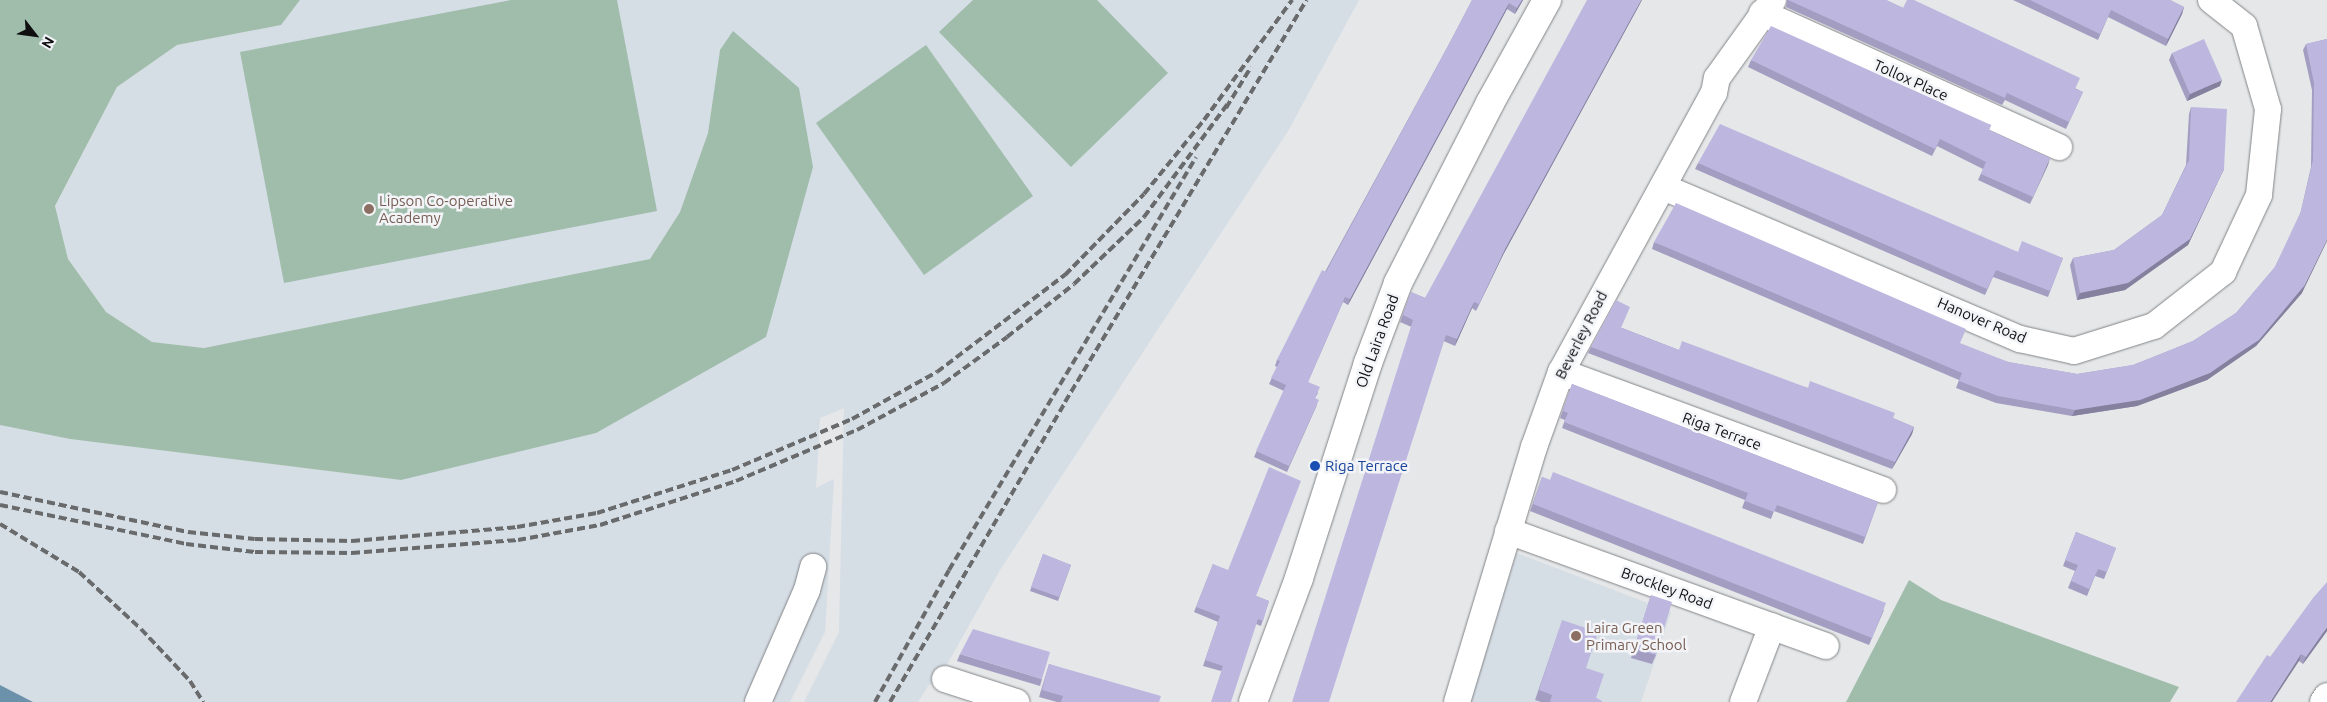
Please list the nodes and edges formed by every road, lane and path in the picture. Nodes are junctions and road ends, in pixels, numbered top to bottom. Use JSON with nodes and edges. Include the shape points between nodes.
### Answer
{"nodes":[{"id":1,"x":1547,"y":0,"type":"edge"},
{"id":2,"x":2211,"y":0,"type":"edge"},
{"id":3,"x":1768,"y":6,"type":"edge"},
{"id":4,"x":2060,"y":148,"type":"dead end"},
{"id":5,"x":1663,"y":187,"type":"junction"},
{"id":6,"x":1561,"y":372,"type":"junction"},
{"id":7,"x":1883,"y":490,"type":"dead end"},
{"id":8,"x":1508,"y":531,"type":"junction"},
{"id":9,"x":813,"y":567,"type":"dead end"},
{"id":10,"x":1772,"y":626,"type":"junction"},
{"id":11,"x":1826,"y":646,"type":"dead end"},
{"id":12,"x":945,"y":679,"type":"dead end"},
{"id":13,"x":2327,"y":696,"type":"edge"},
{"id":14,"x":758,"y":702,"type":"edge"},
{"id":15,"x":1016,"y":702,"type":"edge"},
{"id":16,"x":1253,"y":702,"type":"edge"},
{"id":17,"x":1457,"y":702,"type":"edge"},
{"id":18,"x":1743,"y":702,"type":"edge"},
{"id":19,"x":2323,"y":702,"type":"edge"}],
"edges":[{"from":1,"to":16,"type":"main road","name":"Old Laira Road","via":[[1398,283],[1368,363],[1299,578]]},
{"from":2,"to":5,"type":"street","name":"Hanover Road","via":[[2244,26],[2268,109],[2259,195],[2223,272],[2154,326],[2074,351],[2020,339]]},
{"from":3,"to":4,"type":"street","name":"Tollox Place"},
{"from":3,"to":5,"type":"street","name":"Beverley Road","via":[[1717,78],[1714,93]]},
{"from":5,"to":6,"type":"street","name":"Beverley Road"},
{"from":6,"to":7,"type":"street","name":"Riga Terrace"},
{"from":6,"to":8,"type":"street","name":"Beverley Road"},
{"from":8,"to":10,"type":"street","name":"Brockley Road"},
{"from":8,"to":17,"type":"street","name":"Beverley Road"},
{"from":9,"to":14,"type":"street","via":[[807,590]]},
{"from":10,"to":11,"type":"street","name":"Brockley Road"},
{"from":10,"to":18,"type":"street"},
{"from":12,"to":15,"type":"street"},
{"from":13,"to":19,"type":"street"}]}
